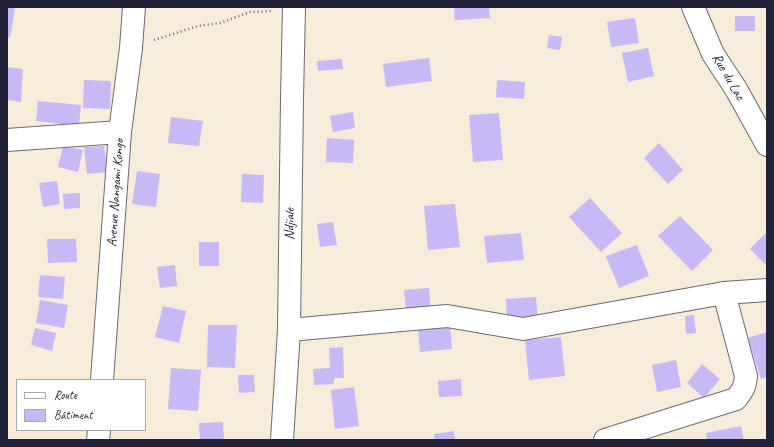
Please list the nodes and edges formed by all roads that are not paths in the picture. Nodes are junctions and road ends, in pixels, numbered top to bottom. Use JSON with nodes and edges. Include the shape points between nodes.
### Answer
{"nodes":[{"id":1,"x":134,"y":7,"type":"edge"},
{"id":2,"x":693,"y":7,"type":"edge"},
{"id":3,"x":294,"y":8,"type":"edge"},
{"id":4,"x":120,"y":132,"type":"junction"},
{"id":5,"x":7,"y":140,"type":"edge"},
{"id":6,"x":767,"y":145,"type":"edge"},
{"id":7,"x":767,"y":290,"type":"edge"},
{"id":8,"x":724,"y":293,"type":"junction"},
{"id":9,"x":289,"y":330,"type":"junction"},
{"id":10,"x":102,"y":379,"type":"edge"},
{"id":11,"x":282,"y":440,"type":"edge"},
{"id":12,"x":605,"y":440,"type":"edge"}],
"edges":[{"from":1,"to":4,"type":"street","name":"Avenue Nangami Kongo"},
{"from":2,"to":6,"type":"street","name":"Rue du Lac","via":[[713,54]]},
{"from":3,"to":9,"type":"street","name":"Ndjiale"},
{"from":4,"to":5,"type":"street"},
{"from":4,"to":10,"type":"street","name":"Avenue Nangami Kongo"},
{"from":7,"to":8,"type":"street"},
{"from":8,"to":9,"type":"street","via":[[523,329],[447,316]]},
{"from":8,"to":12,"type":"street","via":[[746,376],[743,391],[736,399]]},
{"from":9,"to":11,"type":"street","name":"Ndjiale"}]}
